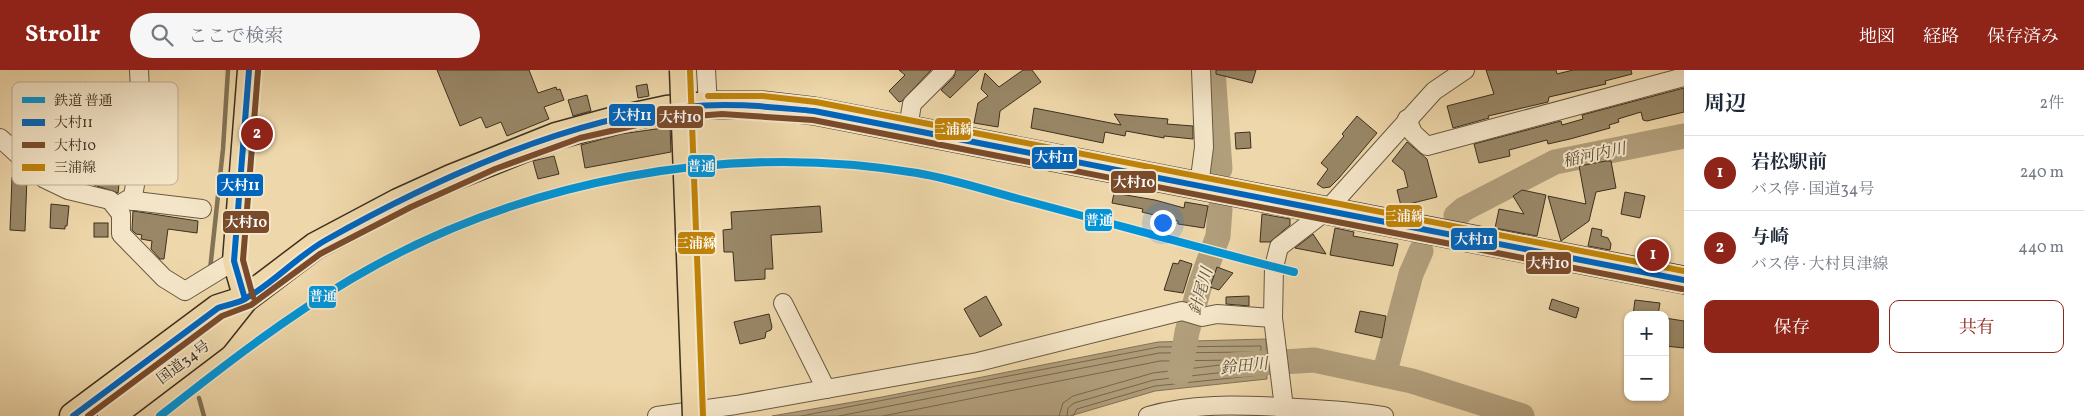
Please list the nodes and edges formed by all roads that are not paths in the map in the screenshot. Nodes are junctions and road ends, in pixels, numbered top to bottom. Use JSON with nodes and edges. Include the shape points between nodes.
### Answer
{"nodes":[{"id":1,"x":249,"y":70,"type":"edge"},
{"id":2,"x":681,"y":70,"type":"edge"},
{"id":3,"x":706,"y":70,"type":"edge"},
{"id":4,"x":946,"y":70,"type":"edge"},
{"id":5,"x":1201,"y":70,"type":"edge"},
{"id":6,"x":1465,"y":70,"type":"edge"},
{"id":7,"x":1684,"y":77,"type":"edge"},
{"id":8,"x":708,"y":105,"type":"junction"},
{"id":9,"x":1407,"y":119,"type":"junction"},
{"id":10,"x":908,"y":128,"type":"junction"},
{"id":11,"x":0,"y":138,"type":"edge"},
{"id":12,"x":12,"y":149,"type":"edge"},
{"id":13,"x":58,"y":185,"type":"edge"},
{"id":14,"x":129,"y":185,"type":"edge"},
{"id":15,"x":1199,"y":186,"type":"junction"},
{"id":16,"x":124,"y":204,"type":"junction"},
{"id":17,"x":202,"y":209,"type":"dead end"},
{"id":18,"x":1326,"y":212,"type":"junction"},
{"id":19,"x":227,"y":266,"type":"junction"},
{"id":20,"x":1684,"y":280,"type":"edge"},
{"id":21,"x":245,"y":299,"type":"junction"},
{"id":22,"x":783,"y":303,"type":"dead end"},
{"id":23,"x":1273,"y":320,"type":"junction"},
{"id":24,"x":826,"y":389,"type":"junction"},
{"id":25,"x":1283,"y":408,"type":"edge"},
{"id":26,"x":73,"y":416,"type":"edge"},
{"id":27,"x":111,"y":416,"type":"edge"},
{"id":28,"x":657,"y":416,"type":"edge"},
{"id":29,"x":694,"y":416,"type":"edge"},
{"id":30,"x":1148,"y":416,"type":"edge"},
{"id":31,"x":1384,"y":416,"type":"edge"}],
"edges":[{"from":1,"to":19,"type":"main road"},
{"from":2,"to":29,"type":"main road","bridge":true},
{"from":3,"to":8,"type":"street"},
{"from":4,"to":10,"type":"street","via":[[912,104]]},
{"from":5,"to":15,"type":"street","via":[[1204,147]]},
{"from":6,"to":9,"type":"street","via":[[1434,91]]},
{"from":7,"to":9,"type":"street","via":[[1427,146],[1413,133]]},
{"from":8,"to":10,"type":"highway","name":"国道34号","via":[[780,107]]},
{"from":8,"to":21,"type":"highway","name":"国道34号","via":[[667,109],[566,134],[451,178],[315,246]]},
{"from":9,"to":18,"type":"street"},
{"from":10,"to":15,"type":"highway","name":"国道34号"},
{"from":11,"to":12,"type":"street"},
{"from":13,"to":16,"type":"street"},
{"from":14,"to":16,"type":"street"},
{"from":15,"to":18,"type":"highway","name":"国道34号"},
{"from":16,"to":17,"type":"street"},
{"from":16,"to":19,"type":"street","via":[[121,234],[164,278],[185,291]]},
{"from":18,"to":20,"type":"highway","name":"国道34号"},
{"from":18,"to":23,"type":"street","via":[[1279,247],[1274,267]]},
{"from":19,"to":21,"type":"main road"},
{"from":21,"to":26,"type":"highway","name":"国道34号","via":[[218,308]]},
{"from":21,"to":27,"type":"highway","name":"国道34号","via":[[214,338]]},
{"from":22,"to":24,"type":"street"},
{"from":23,"to":24,"type":"street","via":[[1217,314],[1202,317],[1182,311],[978,362]]},
{"from":23,"to":25,"type":"street"},
{"from":24,"to":28,"type":"street"},
{"from":25,"to":30,"type":"street","via":[[1205,406]]},
{"from":25,"to":31,"type":"street","via":[[1321,408]]}]}
